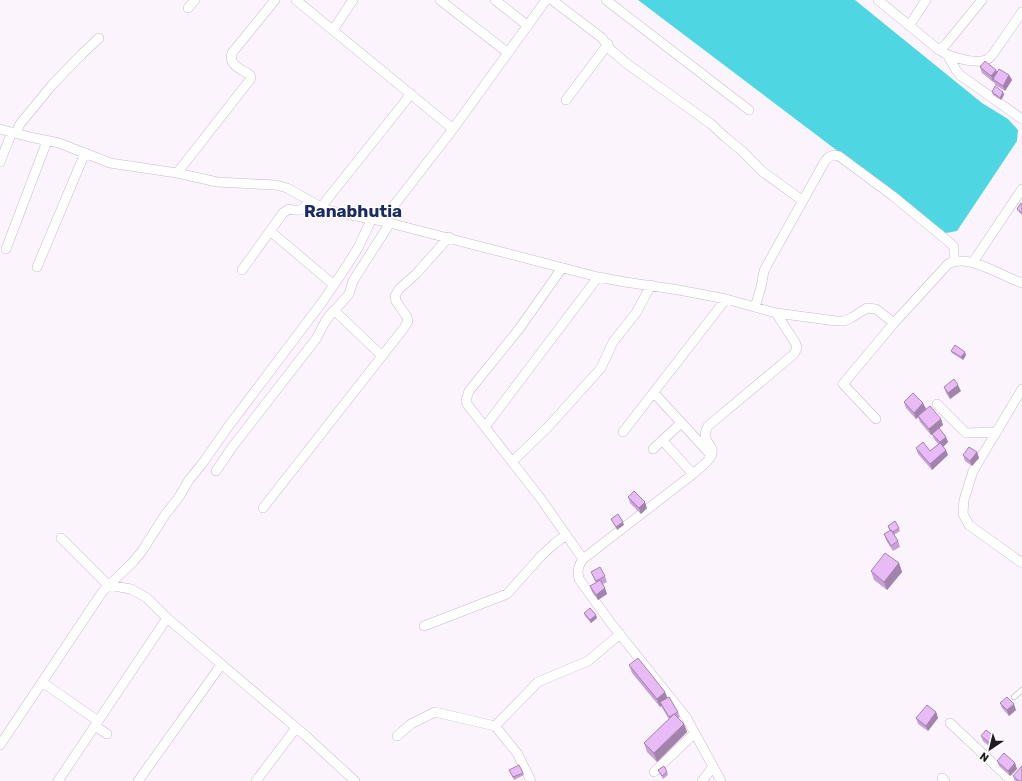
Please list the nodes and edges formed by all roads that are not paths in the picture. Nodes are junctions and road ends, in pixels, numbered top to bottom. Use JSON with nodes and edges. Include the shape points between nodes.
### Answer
{"nodes":[{"id":1,"x":195,"y":0,"type":"edge"},
{"id":2,"x":275,"y":0,"type":"edge"},
{"id":3,"x":296,"y":0,"type":"edge"},
{"id":4,"x":353,"y":0,"type":"edge"},
{"id":5,"x":440,"y":0,"type":"edge"},
{"id":6,"x":495,"y":0,"type":"edge"},
{"id":7,"x":546,"y":0,"type":"edge"},
{"id":8,"x":552,"y":0,"type":"edge"},
{"id":9,"x":606,"y":0,"type":"edge"},
{"id":10,"x":878,"y":0,"type":"edge"},
{"id":11,"x":926,"y":0,"type":"edge"},
{"id":12,"x":982,"y":0,"type":"edge"},
{"id":13,"x":188,"y":8,"type":"dead end"},
{"id":14,"x":1022,"y":12,"type":"edge"},
{"id":15,"x":528,"y":26,"type":"junction"},
{"id":16,"x":909,"y":26,"type":"junction"},
{"id":17,"x":333,"y":30,"type":"junction"},
{"id":18,"x":100,"y":38,"type":"dead end"},
{"id":19,"x":608,"y":44,"type":"junction"},
{"id":20,"x":939,"y":50,"type":"junction"},
{"id":21,"x":508,"y":53,"type":"junction"},
{"id":22,"x":948,"y":56,"type":"junction"},
{"id":23,"x":411,"y":94,"type":"junction"},
{"id":24,"x":566,"y":100,"type":"dead end"},
{"id":25,"x":748,"y":110,"type":"dead end"},
{"id":26,"x":1022,"y":118,"type":"edge"},
{"id":27,"x":0,"y":128,"type":"edge"},
{"id":28,"x":16,"y":129,"type":"junction"},
{"id":29,"x":452,"y":129,"type":"junction"},
{"id":30,"x":47,"y":141,"type":"junction"},
{"id":31,"x":85,"y":153,"type":"junction"},
{"id":32,"x":0,"y":162,"type":"edge"},
{"id":33,"x":177,"y":173,"type":"junction"},
{"id":34,"x":1022,"y":189,"type":"edge"},
{"id":35,"x":309,"y":201,"type":"junction"},
{"id":36,"x":803,"y":201,"type":"junction"},
{"id":37,"x":321,"y":207,"type":"junction"},
{"id":38,"x":372,"y":218,"type":"junction"},
{"id":39,"x":386,"y":222,"type":"junction"},
{"id":40,"x":270,"y":232,"type":"junction"},
{"id":41,"x":449,"y":238,"type":"junction"},
{"id":42,"x":6,"y":249,"type":"dead end"},
{"id":43,"x":954,"y":260,"type":"junction"},
{"id":44,"x":973,"y":262,"type":"junction"},
{"id":45,"x":37,"y":267,"type":"dead end"},
{"id":46,"x":562,"y":268,"type":"junction"},
{"id":47,"x":242,"y":270,"type":"dead end"},
{"id":48,"x":598,"y":277,"type":"junction"},
{"id":49,"x":1022,"y":283,"type":"edge"},
{"id":50,"x":334,"y":285,"type":"junction"},
{"id":51,"x":651,"y":285,"type":"junction"},
{"id":52,"x":726,"y":299,"type":"junction"},
{"id":53,"x":755,"y":307,"type":"junction"},
{"id":54,"x":334,"y":311,"type":"junction"},
{"id":55,"x":776,"y":313,"type":"junction"},
{"id":56,"x":894,"y":323,"type":"junction"},
{"id":57,"x":382,"y":356,"type":"junction"},
{"id":58,"x":1022,"y":389,"type":"edge"},
{"id":59,"x":654,"y":393,"type":"junction"},
{"id":60,"x":937,"y":404,"type":"dead end"},
{"id":61,"x":876,"y":419,"type":"dead end"},
{"id":62,"x":681,"y":422,"type":"junction"},
{"id":63,"x":485,"y":427,"type":"junction"},
{"id":64,"x":623,"y":432,"type":"dead end"},
{"id":65,"x":996,"y":432,"type":"junction"},
{"id":66,"x":662,"y":440,"type":"junction"},
{"id":67,"x":653,"y":449,"type":"dead end"},
{"id":68,"x":711,"y":455,"type":"junction"},
{"id":69,"x":512,"y":462,"type":"junction"},
{"id":70,"x":216,"y":471,"type":"dead end"},
{"id":71,"x":693,"y":474,"type":"junction"},
{"id":72,"x":263,"y":508,"type":"dead end"},
{"id":73,"x":566,"y":536,"type":"junction"},
{"id":74,"x":61,"y":538,"type":"dead end"},
{"id":75,"x":583,"y":560,"type":"junction"},
{"id":76,"x":1022,"y":564,"type":"edge"},
{"id":77,"x":108,"y":585,"type":"junction"},
{"id":78,"x":166,"y":618,"type":"junction"},
{"id":79,"x":424,"y":626,"type":"dead end"},
{"id":80,"x":620,"y":634,"type":"junction"},
{"id":81,"x":221,"y":664,"type":"junction"},
{"id":82,"x":42,"y":682,"type":"junction"},
{"id":83,"x":1022,"y":690,"type":"edge"},
{"id":84,"x":1014,"y":697,"type":"dead end"},
{"id":85,"x":97,"y":723,"type":"junction"},
{"id":86,"x":950,"y":723,"type":"dead end"},
{"id":87,"x":495,"y":726,"type":"junction"},
{"id":88,"x":296,"y":728,"type":"junction"},
{"id":89,"x":695,"y":733,"type":"junction"},
{"id":90,"x":107,"y":734,"type":"dead end"},
{"id":91,"x":397,"y":736,"type":"dead end"},
{"id":92,"x":0,"y":744,"type":"edge"},
{"id":93,"x":713,"y":767,"type":"junction"},
{"id":94,"x":654,"y":772,"type":"dead end"},
{"id":95,"x":58,"y":781,"type":"edge"},
{"id":96,"x":138,"y":781,"type":"edge"},
{"id":97,"x":256,"y":781,"type":"edge"},
{"id":98,"x":355,"y":781,"type":"edge"},
{"id":99,"x":531,"y":781,"type":"edge"},
{"id":100,"x":702,"y":781,"type":"edge"},
{"id":101,"x":721,"y":781,"type":"edge"},
{"id":102,"x":1012,"y":781,"type":"edge"}],
"edges":[{"from":1,"to":13,"type":"street"},
{"from":2,"to":33,"type":"street","via":[[232,53],[231,61],[251,78]]},
{"from":3,"to":17,"type":"street"},
{"from":4,"to":17,"type":"street"},
{"from":5,"to":21,"type":"street"},
{"from":6,"to":15,"type":"street"},
{"from":7,"to":15,"type":"street"},
{"from":8,"to":19,"type":"street"},
{"from":9,"to":25,"type":"street"},
{"from":10,"to":16,"type":"street"},
{"from":11,"to":16,"type":"street"},
{"from":12,"to":20,"type":"street"},
{"from":14,"to":22,"type":"street","via":[[987,59],[981,61]]},
{"from":15,"to":21,"type":"street"},
{"from":16,"to":20,"type":"street"},
{"from":17,"to":23,"type":"street"},
{"from":18,"to":28,"type":"street","via":[[61,75]]},
{"from":19,"to":24,"type":"street"},
{"from":19,"to":36,"type":"street","via":[[626,63],[711,124],[763,172]]},
{"from":20,"to":22,"type":"street"},
{"from":21,"to":29,"type":"street"},
{"from":22,"to":26,"type":"street","via":[[960,75]]},
{"from":23,"to":29,"type":"street"},
{"from":23,"to":37,"type":"street"},
{"from":27,"to":28,"type":"street"},
{"from":28,"to":30,"type":"street"},
{"from":28,"to":32,"type":"street"},
{"from":29,"to":39,"type":"street"},
{"from":30,"to":31,"type":"street"},
{"from":30,"to":42,"type":"street"},
{"from":31,"to":33,"type":"street","via":[[110,163]]},
{"from":31,"to":45,"type":"street"},
{"from":33,"to":35,"type":"street","via":[[217,182],[276,185],[287,188]]},
{"from":34,"to":44,"type":"street"},
{"from":35,"to":37,"type":"street"},
{"from":35,"to":40,"type":"street","via":[[301,210],[286,210]]},
{"from":36,"to":43,"type":"street","via":[[828,157],[839,156],[949,242],[954,247]]},
{"from":36,"to":53,"type":"street","via":[[764,271]]},
{"from":37,"to":38,"type":"street"},
{"from":38,"to":39,"type":"street"},
{"from":38,"to":50,"type":"street","via":[[358,248]]},
{"from":39,"to":41,"type":"street"},
{"from":39,"to":54,"type":"street","via":[[353,281],[349,294]]},
{"from":40,"to":47,"type":"street"},
{"from":40,"to":50,"type":"street"},
{"from":41,"to":46,"type":"street"},
{"from":41,"to":57,"type":"street","via":[[397,292],[396,301],[408,321]]},
{"from":43,"to":44,"type":"street"},
{"from":43,"to":56,"type":"street"},
{"from":44,"to":49,"type":"street"},
{"from":46,"to":48,"type":"street"},
{"from":46,"to":63,"type":"street","via":[[466,396],[466,404]]},
{"from":48,"to":51,"type":"street"},
{"from":48,"to":63,"type":"street"},
{"from":50,"to":77,"type":"street","via":[[189,480],[142,551]]},
{"from":51,"to":52,"type":"street"},
{"from":51,"to":69,"type":"street","via":[[636,313],[613,342],[601,368],[548,427]]},
{"from":52,"to":53,"type":"street"},
{"from":52,"to":59,"type":"street"},
{"from":53,"to":55,"type":"street"},
{"from":54,"to":57,"type":"street"},
{"from":54,"to":70,"type":"street","via":[[310,347]]},
{"from":55,"to":56,"type":"street","via":[[844,321],[867,308],[876,309]]},
{"from":55,"to":68,"type":"street","via":[[796,344],[797,351],[708,426],[704,433],[711,446]]},
{"from":56,"to":61,"type":"street","via":[[843,384]]},
{"from":57,"to":72,"type":"street"},
{"from":58,"to":65,"type":"street"},
{"from":59,"to":62,"type":"street"},
{"from":59,"to":64,"type":"street"},
{"from":60,"to":65,"type":"street","via":[[966,432]]},
{"from":62,"to":66,"type":"street"},
{"from":62,"to":68,"type":"street"},
{"from":63,"to":69,"type":"street"},
{"from":65,"to":76,"type":"street","via":[[973,471],[964,500],[963,514],[969,525]]},
{"from":66,"to":67,"type":"street"},
{"from":66,"to":71,"type":"street"},
{"from":68,"to":71,"type":"street"},
{"from":69,"to":73,"type":"street"},
{"from":71,"to":75,"type":"street"},
{"from":73,"to":75,"type":"street"},
{"from":73,"to":79,"type":"street","via":[[541,556],[507,594]]},
{"from":74,"to":77,"type":"street"},
{"from":75,"to":80,"type":"street","via":[[579,566],[579,579]]},
{"from":77,"to":78,"type":"street","via":[[131,589],[147,598]]},
{"from":77,"to":82,"type":"street"},
{"from":78,"to":81,"type":"street"},
{"from":78,"to":85,"type":"street"},
{"from":80,"to":87,"type":"street","via":[[588,661],[538,682]]},
{"from":80,"to":89,"type":"street","via":[[686,716]]},
{"from":81,"to":88,"type":"street"},
{"from":81,"to":96,"type":"street"},
{"from":82,"to":85,"type":"street"},
{"from":82,"to":92,"type":"street"},
{"from":83,"to":84,"type":"lane"},
{"from":85,"to":90,"type":"street"},
{"from":85,"to":95,"type":"street"},
{"from":86,"to":102,"type":"street"},
{"from":87,"to":91,"type":"street","via":[[436,712],[410,724]]},
{"from":87,"to":99,"type":"street","via":[[517,753]]},
{"from":88,"to":97,"type":"street"},
{"from":88,"to":98,"type":"street"},
{"from":89,"to":93,"type":"street"},
{"from":89,"to":94,"type":"street"},
{"from":93,"to":100,"type":"street"},
{"from":93,"to":101,"type":"street"}]}
